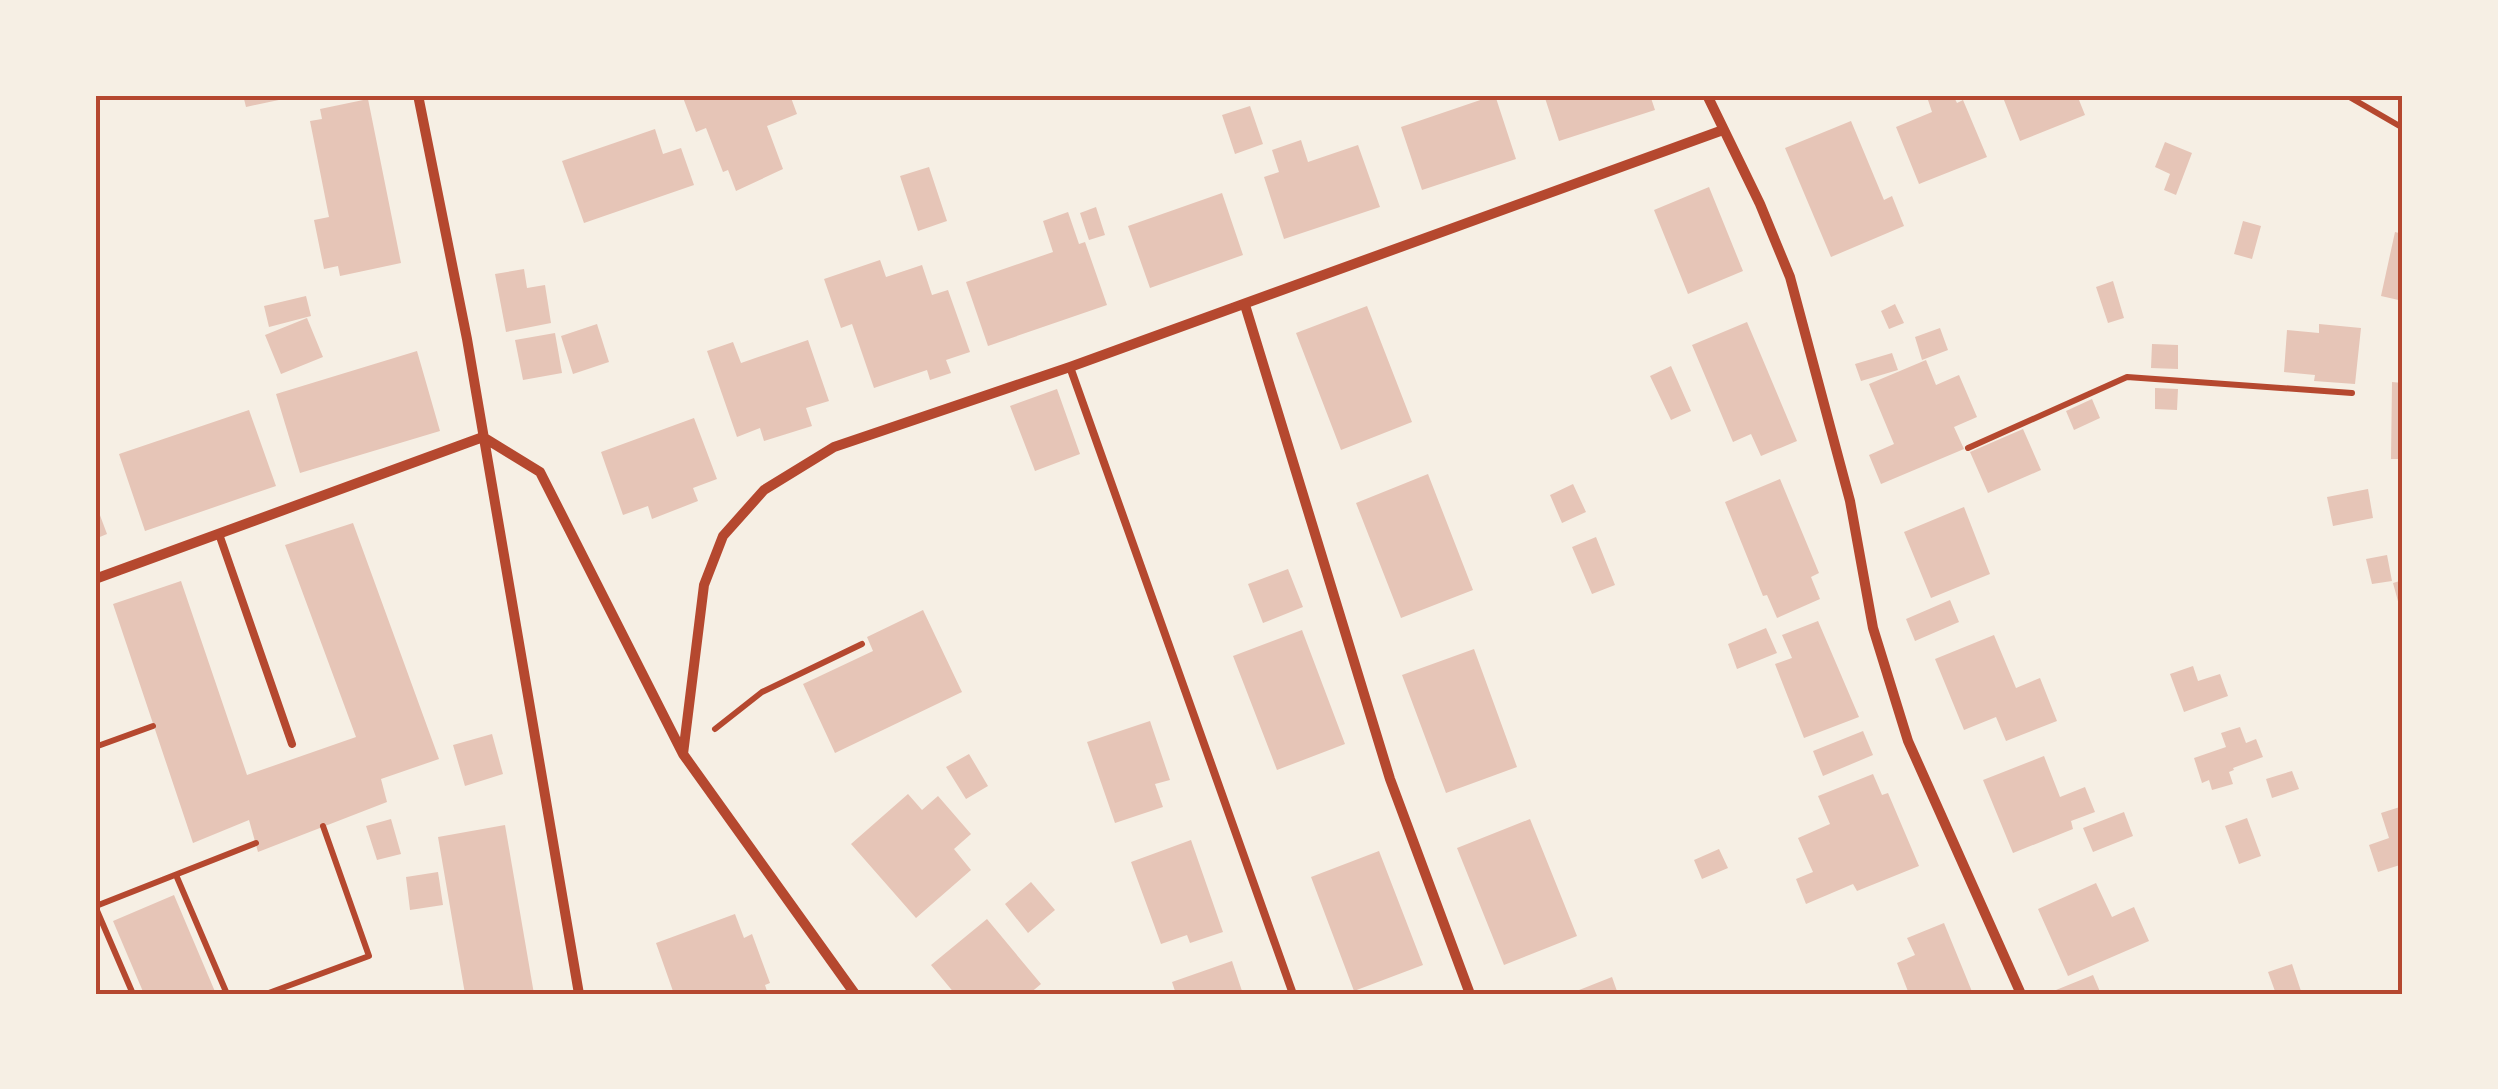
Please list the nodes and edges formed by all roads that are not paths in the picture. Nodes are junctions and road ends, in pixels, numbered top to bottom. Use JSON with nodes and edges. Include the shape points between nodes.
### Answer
{"nodes":[{"id":1,"x":418,"y":95,"type":"edge"},
{"id":2,"x":1708,"y":95,"type":"edge"},
{"id":3,"x":1723,"y":130,"type":"junction"},
{"id":4,"x":1245,"y":305,"type":"junction"},
{"id":5,"x":1070,"y":367,"type":"junction"},
{"id":6,"x":482,"y":437,"type":"junction"},
{"id":7,"x":219,"y":534,"type":"junction"},
{"id":8,"x":95,"y":580,"type":"edge"},
{"id":9,"x":292,"y":744,"type":"dead end"},
{"id":10,"x":683,"y":754,"type":"junction"},
{"id":11,"x":579,"y":994,"type":"edge"},
{"id":12,"x":855,"y":994,"type":"edge"},
{"id":13,"x":1293,"y":994,"type":"edge"},
{"id":14,"x":1470,"y":994,"type":"edge"},
{"id":15,"x":2021,"y":994,"type":"edge"}],
"edges":[{"from":1,"to":6,"type":"street"},
{"from":2,"to":3,"type":"street"},
{"from":3,"to":4,"type":"street"},
{"from":3,"to":15,"type":"street","via":[[1790,277],[1850,501],[1873,628],[1908,741]]},
{"from":4,"to":5,"type":"street"},
{"from":4,"to":14,"type":"street","via":[[1390,779]]},
{"from":5,"to":10,"type":"street","via":[[834,447],[764,490],[723,536],[704,585]]},
{"from":5,"to":13,"type":"lane"},
{"from":6,"to":7,"type":"street"},
{"from":6,"to":10,"type":"street","via":[[540,472]]},
{"from":6,"to":11,"type":"street"},
{"from":7,"to":8,"type":"street"},
{"from":7,"to":9,"type":"lane"},
{"from":10,"to":12,"type":"street"}]}
